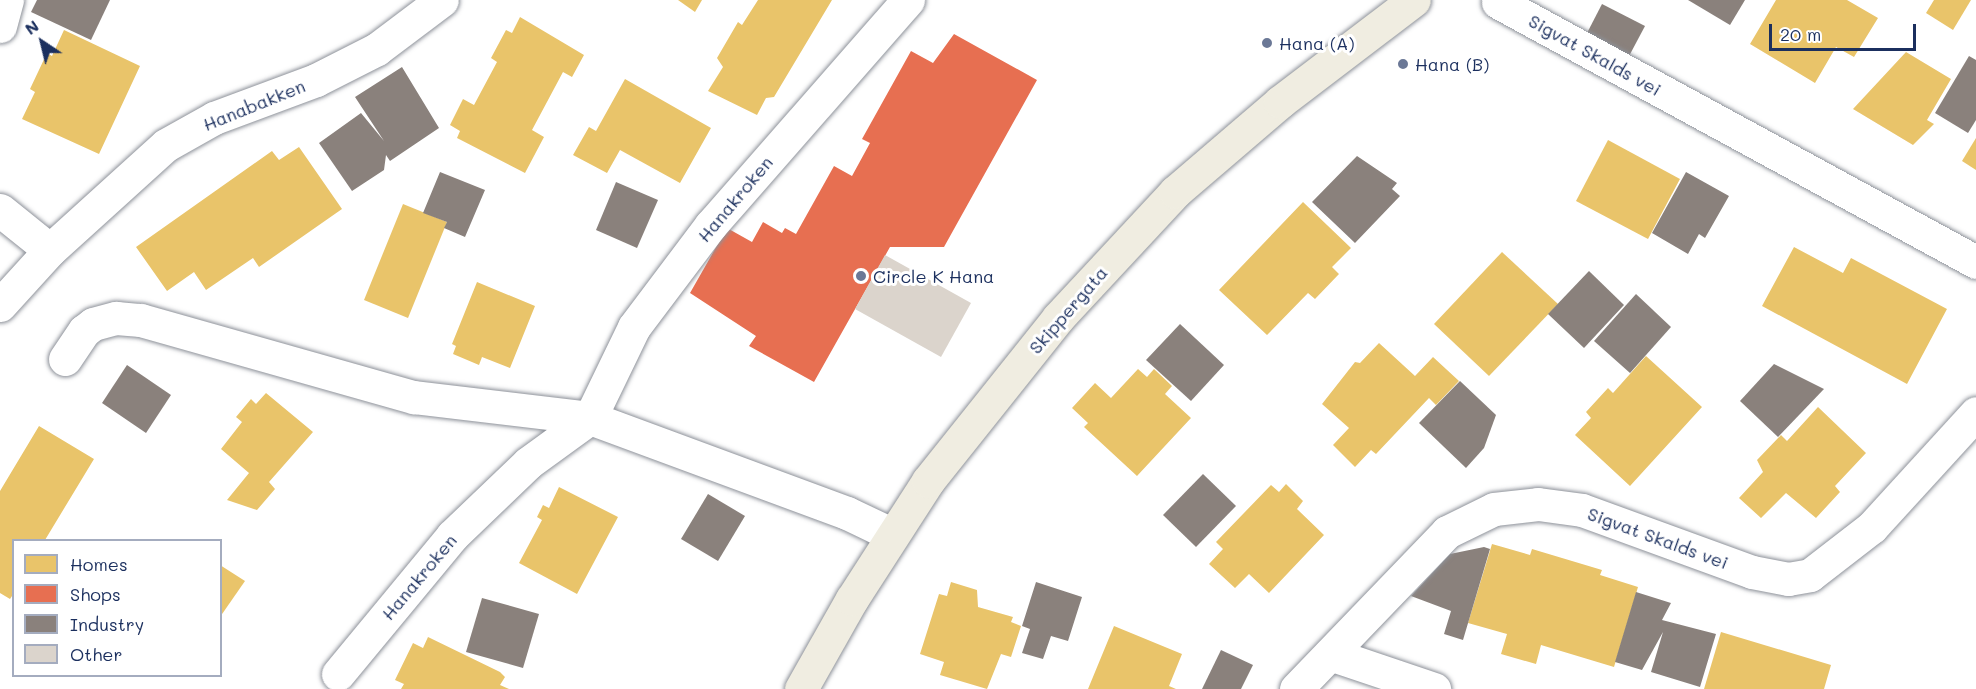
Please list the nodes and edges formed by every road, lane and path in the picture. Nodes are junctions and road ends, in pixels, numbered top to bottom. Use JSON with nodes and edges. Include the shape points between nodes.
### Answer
{"nodes":[{"id":1,"x":7,"y":0,"type":"edge"},
{"id":2,"x":442,"y":0,"type":"edge"},
{"id":3,"x":908,"y":0,"type":"edge"},
{"id":4,"x":1414,"y":0,"type":"edge"},
{"id":5,"x":1498,"y":2,"type":"dead end"},
{"id":6,"x":0,"y":26,"type":"edge"},
{"id":7,"x":0,"y":210,"type":"edge"},
{"id":8,"x":50,"y":250,"type":"junction"},
{"id":9,"x":1976,"y":262,"type":"edge"},
{"id":10,"x":0,"y":305,"type":"edge"},
{"id":11,"x":65,"y":359,"type":"dead end"},
{"id":12,"x":1976,"y":413,"type":"edge"},
{"id":13,"x":590,"y":418,"type":"junction"},
{"id":14,"x":891,"y":534,"type":"junction"},
{"id":15,"x":1330,"y":654,"type":"junction"},
{"id":16,"x":338,"y":674,"type":"dead end"},
{"id":17,"x":801,"y":689,"type":"edge"},
{"id":18,"x":1296,"y":689,"type":"edge"},
{"id":19,"x":1434,"y":689,"type":"edge"}],
"edges":[{"from":1,"to":6,"type":"street"},
{"from":2,"to":8,"type":"street","name":"Hanabakken","via":[[377,49],[316,80],[214,118],[166,145]]},
{"from":3,"to":13,"type":"street","name":"Hanakroken","via":[[711,225],[634,327]]},
{"from":4,"to":14,"type":"main road","name":"Skippergata","via":[[1280,102],[1175,192],[1058,318],[928,481]]},
{"from":5,"to":9,"type":"street","name":"Sigvat Skalds vei"},
{"from":7,"to":8,"type":"street"},
{"from":8,"to":10,"type":"street","name":"Hanabakken"},
{"from":11,"to":13,"type":"street","via":[[93,324],[116,318],[141,320],[414,396]]},
{"from":12,"to":15,"type":"street","name":"Sigvat Skalds vei","via":[[1872,527],[1810,575],[1788,579],[1752,572],[1582,510],[1538,504],[1494,509],[1447,532]]},
{"from":13,"to":14,"type":"street","via":[[847,513]]},
{"from":13,"to":16,"type":"street","name":"Hanakroken","via":[[528,463],[452,536]]},
{"from":14,"to":17,"type":"main road","name":"Skippergata"},
{"from":15,"to":18,"type":"street","name":"Sigvat Skalds vei"},
{"from":15,"to":19,"type":"street"}]}
